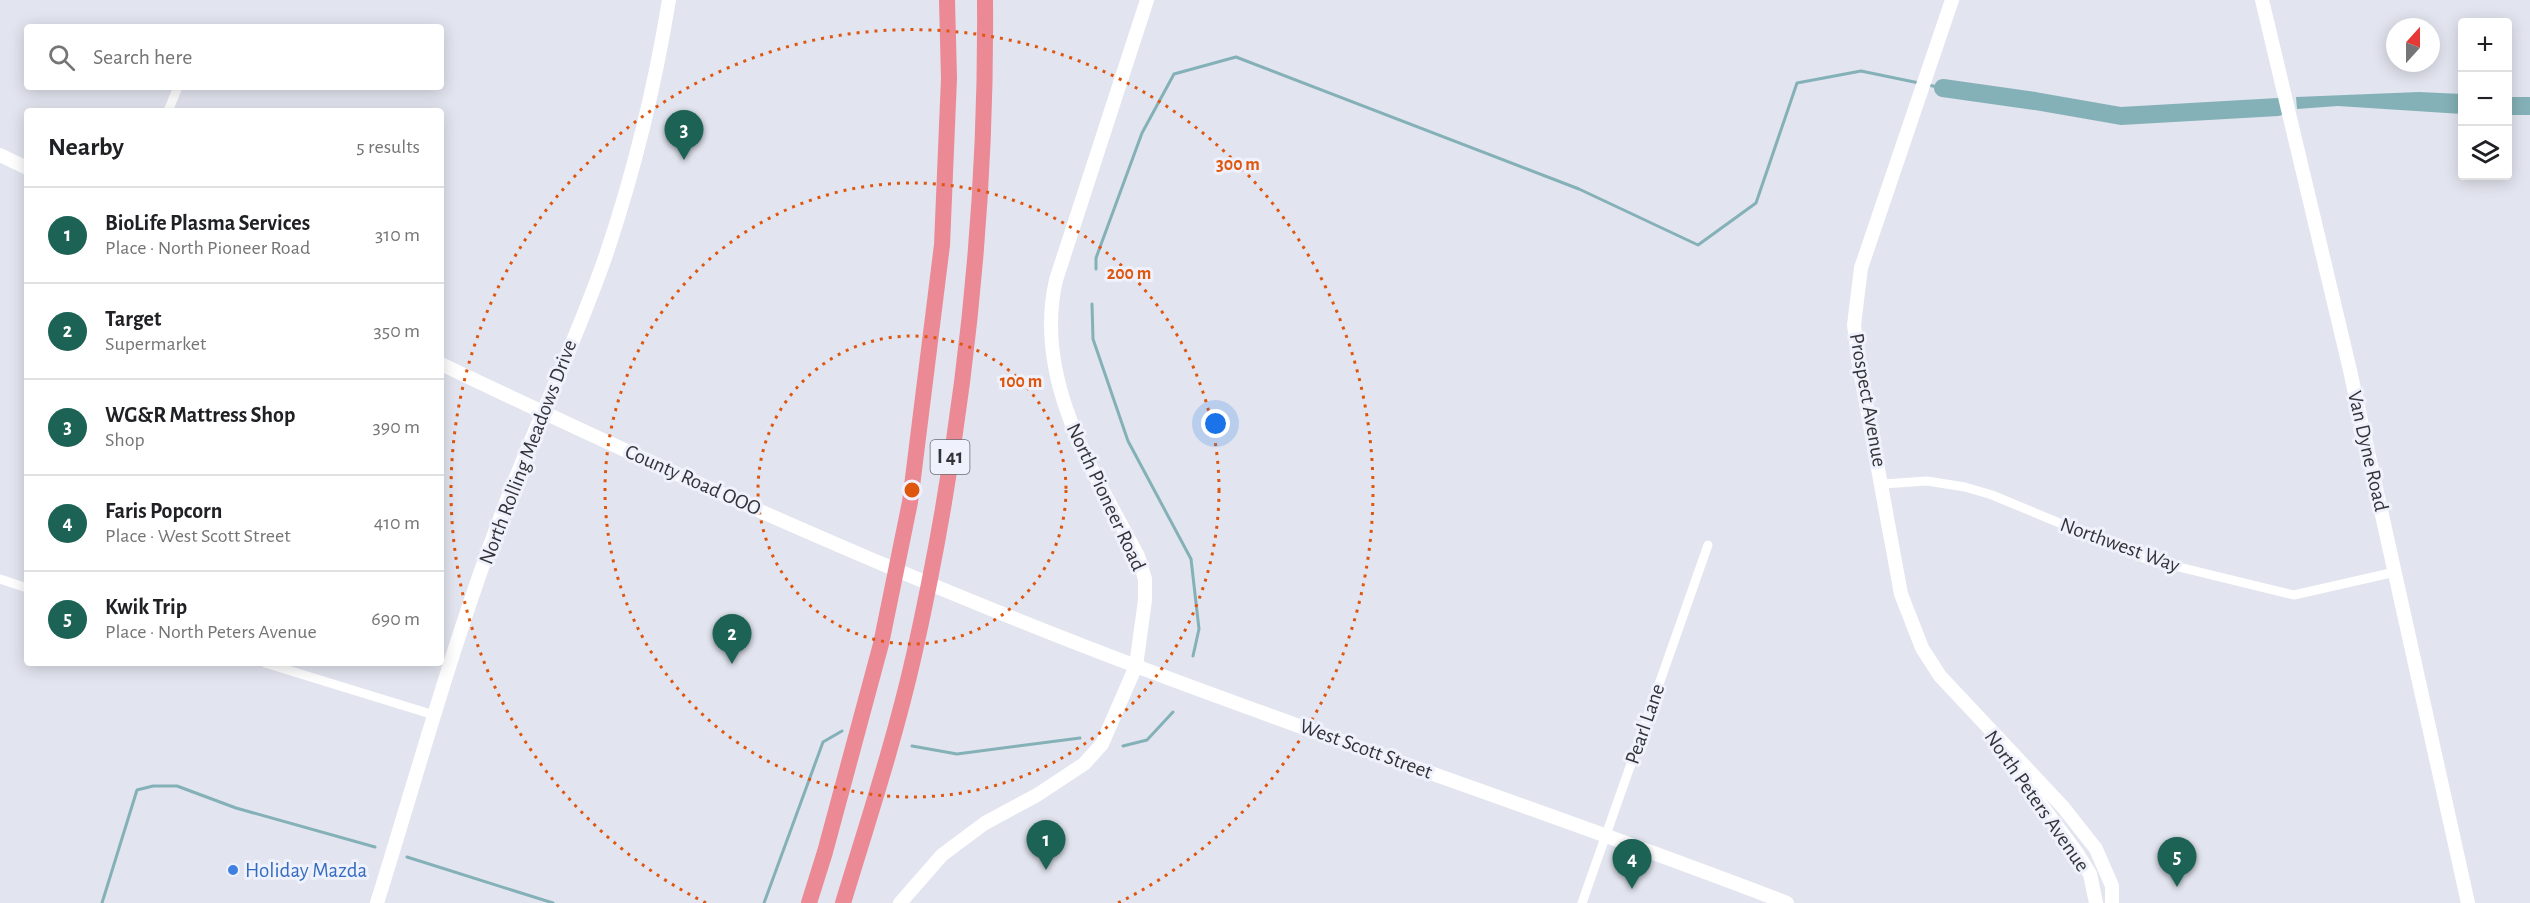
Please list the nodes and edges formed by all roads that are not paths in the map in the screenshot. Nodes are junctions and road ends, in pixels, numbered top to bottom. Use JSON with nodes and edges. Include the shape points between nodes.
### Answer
{"nodes":[{"id":1,"x":669,"y":0,"type":"edge"},
{"id":2,"x":947,"y":0,"type":"edge"},
{"id":3,"x":985,"y":0,"type":"edge"},
{"id":4,"x":1147,"y":0,"type":"edge"},
{"id":5,"x":1952,"y":0,"type":"edge"},
{"id":6,"x":2262,"y":0,"type":"edge"},
{"id":7,"x":177,"y":90,"type":"edge"},
{"id":8,"x":169,"y":108,"type":"edge"},
{"id":9,"x":0,"y":155,"type":"edge"},
{"id":10,"x":24,"y":167,"type":"edge"},
{"id":11,"x":444,"y":365,"type":"edge"},
{"id":12,"x":543,"y":412,"type":"junction"},
{"id":13,"x":1883,"y":484,"type":"junction"},
{"id":14,"x":1708,"y":545,"type":"dead end"},
{"id":15,"x":2394,"y":572,"type":"junction"},
{"id":16,"x":0,"y":579,"type":"edge"},
{"id":17,"x":24,"y":587,"type":"edge"},
{"id":18,"x":947,"y":591,"type":"joint"},
{"id":19,"x":275,"y":666,"type":"edge"},
{"id":20,"x":1136,"y":666,"type":"junction"},
{"id":21,"x":434,"y":715,"type":"junction"},
{"id":22,"x":1979,"y":718,"type":"junction"},
{"id":23,"x":1606,"y":836,"type":"junction"},
{"id":24,"x":907,"y":900,"type":"edge"},
{"id":25,"x":377,"y":903,"type":"edge"},
{"id":26,"x":809,"y":903,"type":"edge"},
{"id":27,"x":843,"y":903,"type":"edge"},
{"id":28,"x":1582,"y":903,"type":"edge"},
{"id":29,"x":1787,"y":903,"type":"edge"},
{"id":30,"x":2096,"y":903,"type":"edge"},
{"id":31,"x":2112,"y":903,"type":"edge"},
{"id":32,"x":2468,"y":903,"type":"edge"}],
"edges":[{"from":1,"to":12,"type":"main road","name":"North Rolling Meadows Drive","via":[[634,162],[605,256]]},
{"from":2,"to":26,"type":"highway","number":"I 41","via":[[949,78],[942,245],[910,502],[881,644]]},
{"from":3,"to":27,"type":"highway","number":"I 41","via":[[986,80],[977,250],[967,351],[942,514],[914,656]]},
{"from":4,"to":20,"type":"main road","name":"North Pioneer Road","via":[[1056,280],[1050,321],[1052,360],[1072,426],[1138,556],[1145,579]]},
{"from":5,"to":13,"type":"main road","name":"Prospect Avenue","via":[[1869,242],[1855,305],[1857,352]]},
{"from":6,"to":15,"type":"main road","name":"Van Dyne Road"},
{"from":7,"to":8,"type":"street"},
{"from":9,"to":10,"type":"main road"},
{"from":11,"to":12,"type":"main road","name":"County Road OOO"},
{"from":12,"to":18,"type":"main road","name":"County Road OOO"},
{"from":12,"to":21,"type":"main road","name":"North Rolling Meadows Drive","via":[[499,520]]},
{"from":13,"to":15,"type":"street","name":"Northwest Way","via":[[1927,482],[1965,487],[2146,559],[2294,595]]},
{"from":13,"to":22,"type":"main road","name":"Prospect Avenue","via":[[1901,594],[1914,630],[1932,666]]},
{"from":14,"to":23,"type":"street","name":"Pearl Lane"},
{"from":15,"to":32,"type":"main road","name":"Van Dyne Road"},
{"from":16,"to":17,"type":"street"},
{"from":18,"to":20,"type":"main road","name":"West Scott Street"},
{"from":19,"to":21,"type":"street"},
{"from":20,"to":23,"type":"main road","name":"West Scott Street"},
{"from":20,"to":24,"type":"main road","name":"North Pioneer Road","via":[[1103,743],[1084,764],[985,823],[942,855]]},
{"from":21,"to":25,"type":"main road","name":"North Rolling Meadows Drive"},
{"from":22,"to":30,"type":"main road","name":"North Peters Avenue","via":[[2024,785],[2078,853],[2090,874]]},
{"from":22,"to":31,"type":"main road","name":"North Peters Avenue","via":[[2063,807],[2096,849],[2112,886]]},
{"from":23,"to":28,"type":"street","name":"Pearl Lane"},
{"from":23,"to":29,"type":"main road","name":"West Scott Street"}]}
